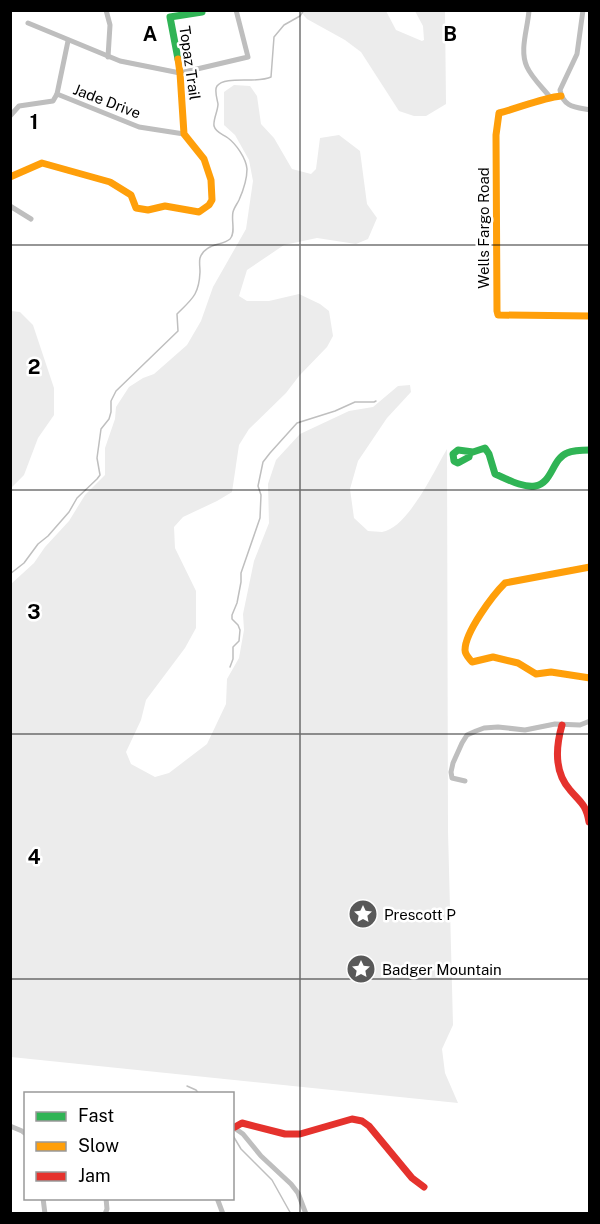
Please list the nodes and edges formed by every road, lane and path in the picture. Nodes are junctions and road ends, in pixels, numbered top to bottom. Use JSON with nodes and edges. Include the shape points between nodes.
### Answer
{"nodes":[{"id":1,"x":106,"y":10,"type":"edge"},
{"id":2,"x":236,"y":10,"type":"edge"},
{"id":3,"x":529,"y":10,"type":"edge"},
{"id":4,"x":583,"y":10,"type":"edge"},
{"id":5,"x":202,"y":12,"type":"edge"},
{"id":6,"x":28,"y":23,"type":"dead end"},
{"id":7,"x":68,"y":41,"type":"junction"},
{"id":8,"x":108,"y":57,"type":"junction"},
{"id":9,"x":180,"y":73,"type":"junction"},
{"id":10,"x":57,"y":94,"type":"junction"},
{"id":11,"x":561,"y":96,"type":"junction"},
{"id":12,"x":550,"y":97,"type":"junction"},
{"id":13,"x":590,"y":110,"type":"edge"},
{"id":14,"x":10,"y":116,"type":"edge"},
{"id":15,"x":184,"y":134,"type":"junction"},
{"id":16,"x":10,"y":177,"type":"edge"},
{"id":17,"x":10,"y":206,"type":"edge"},
{"id":18,"x":31,"y":219,"type":"dead end"},
{"id":19,"x":590,"y":316,"type":"edge"},
{"id":20,"x":590,"y":450,"type":"edge"},
{"id":21,"x":470,"y":452,"type":"dead end"},
{"id":22,"x":590,"y":567,"type":"edge"},
{"id":23,"x":590,"y":678,"type":"edge"},
{"id":24,"x":590,"y":721,"type":"edge"},
{"id":25,"x":562,"y":725,"type":"junction"},
{"id":26,"x":465,"y":781,"type":"dead end"},
{"id":27,"x":589,"y":822,"type":"edge"},
{"id":28,"x":10,"y":1126,"type":"edge"},
{"id":29,"x":234,"y":1127,"type":"edge"},
{"id":30,"x":24,"y":1132,"type":"edge"},
{"id":31,"x":424,"y":1187,"type":"dead end"},
{"id":32,"x":218,"y":1200,"type":"edge"},
{"id":33,"x":224,"y":1214,"type":"edge"},
{"id":34,"x":306,"y":1214,"type":"edge"}],
"edges":[{"from":1,"to":8,"type":"street","via":[[110,25]]},
{"from":2,"to":9,"type":"street","via":[[248,57]]},
{"from":3,"to":12,"type":"street","via":[[525,65]]},
{"from":4,"to":11,"type":"street","via":[[578,54],[560,90]]},
{"from":5,"to":9,"type":"street","name":"Topaz Trail","via":[[170,17]]},
{"from":6,"to":7,"type":"street"},
{"from":7,"to":8,"type":"street"},
{"from":7,"to":10,"type":"street"},
{"from":8,"to":9,"type":"street"},
{"from":9,"to":15,"type":"street","name":"Topaz Trail"},
{"from":10,"to":14,"type":"street","via":[[53,101],[19,106]]},
{"from":10,"to":15,"type":"street","name":"Jade Drive","via":[[139,127]]},
{"from":11,"to":12,"type":"street","name":"Wells Fargo Road"},
{"from":11,"to":13,"type":"street","via":[[568,105]]},
{"from":12,"to":19,"type":"street","name":"Wells Fargo Road","via":[[500,113],[496,135],[497,311],[498,315]]},
{"from":15,"to":16,"type":"street","via":[[204,159],[211,180],[212,200],[199,212],[165,206],[136,208],[130,195],[110,182],[42,163]]},
{"from":17,"to":18,"type":"street"},
{"from":20,"to":21,"type":"street","via":[[564,453],[538,486],[495,474],[490,452],[485,448]]},
{"from":22,"to":23,"type":"street","via":[[501,587],[468,636],[465,647],[472,662],[493,657],[518,663],[536,674],[551,672]]},
{"from":24,"to":25,"type":"street"},
{"from":25,"to":26,"type":"street","via":[[525,730],[484,728],[467,735],[451,772],[452,778]]},
{"from":25,"to":27,"type":"street","via":[[558,742],[560,774],[586,806]]},
{"from":28,"to":30,"type":"street"},
{"from":29,"to":31,"type":"street","via":[[242,1124],[300,1134],[352,1119],[362,1121]]},
{"from":29,"to":34,"type":"street","via":[[291,1184]]},
{"from":32,"to":33,"type":"street"}]}
